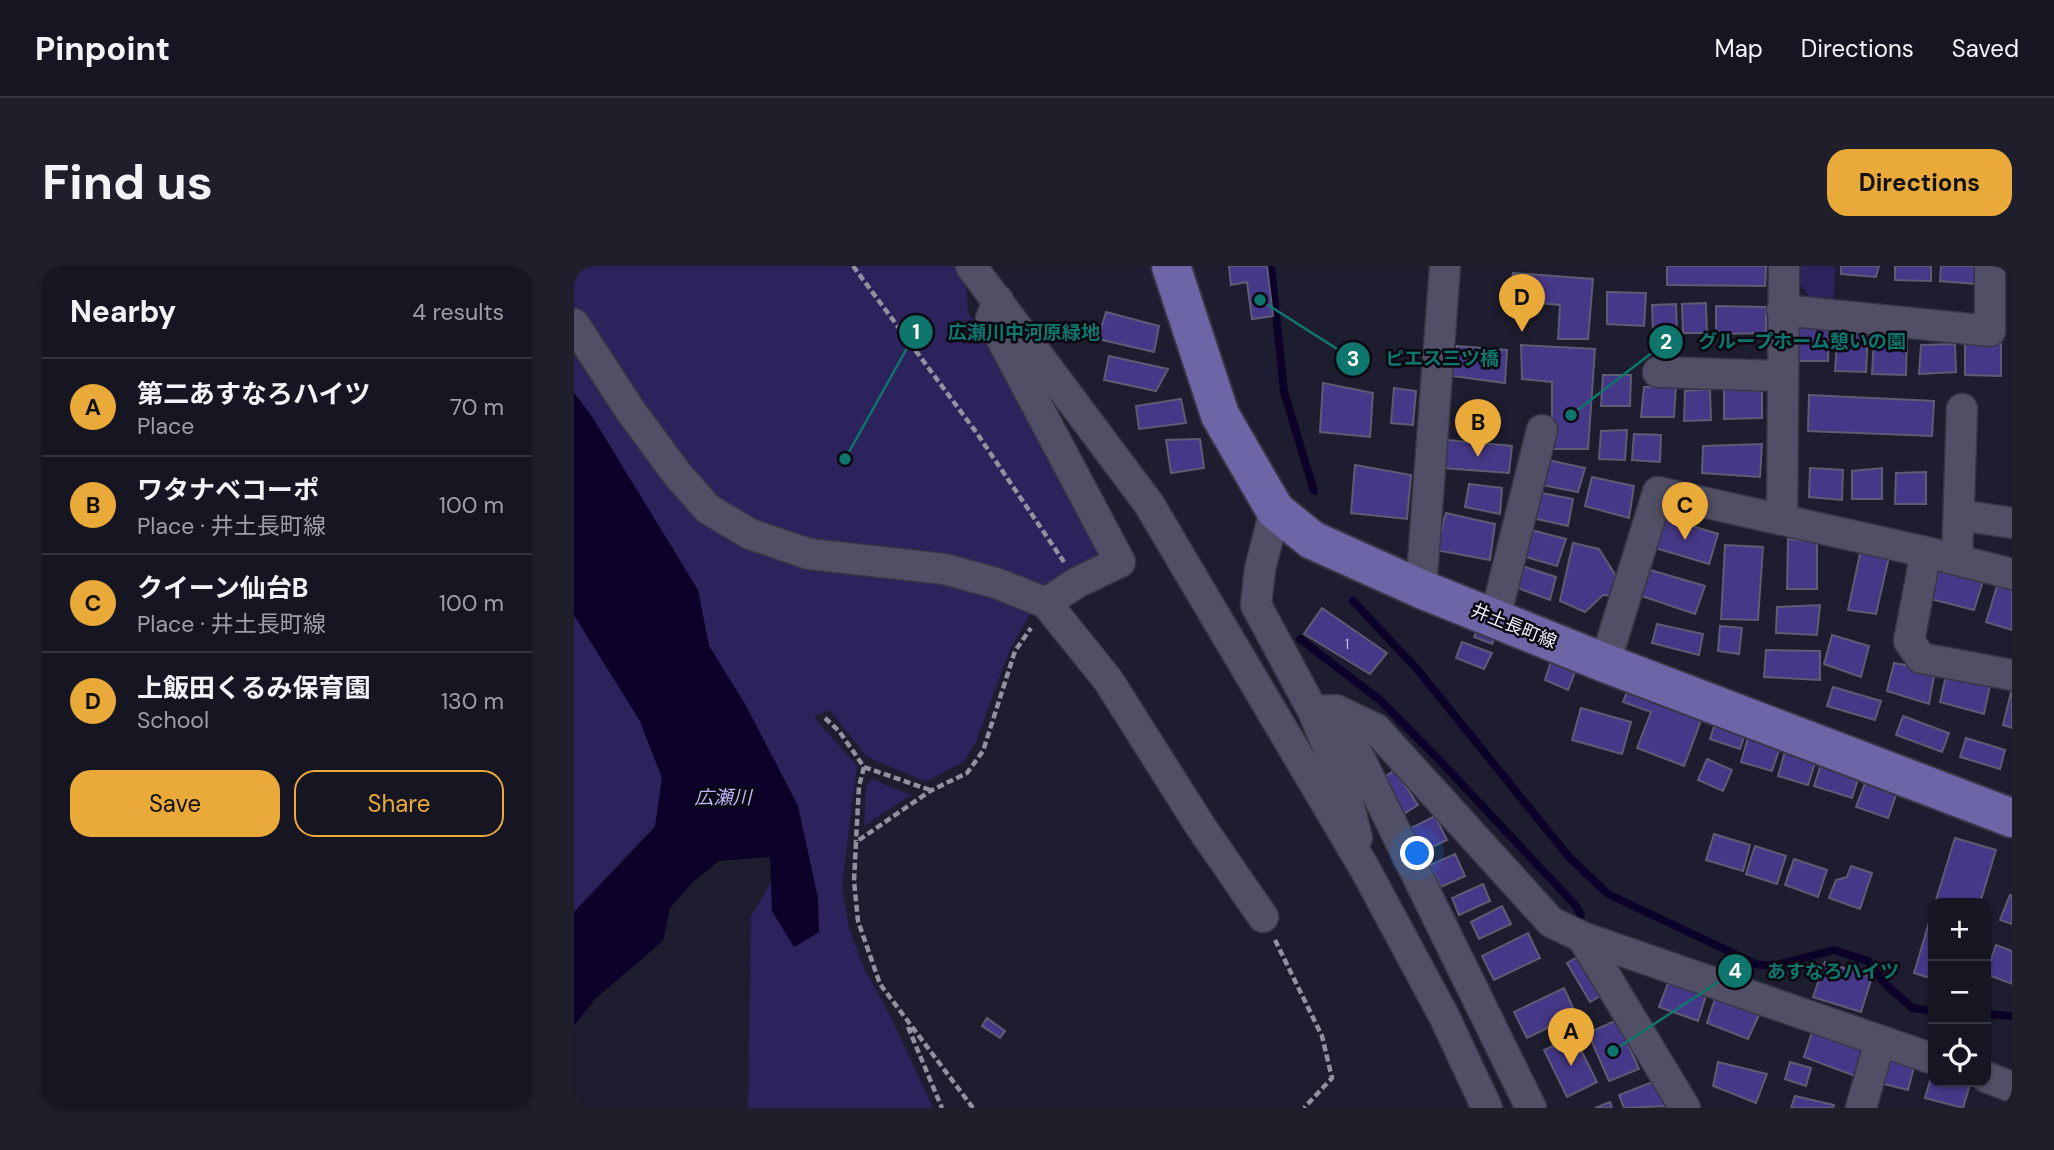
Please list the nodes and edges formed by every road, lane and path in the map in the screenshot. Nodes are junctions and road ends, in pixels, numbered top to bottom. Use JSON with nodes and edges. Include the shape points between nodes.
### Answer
{"nodes":[{"id":1,"x":853,"y":266,"type":"edge"},
{"id":2,"x":971,"y":266,"type":"edge"},
{"id":3,"x":1171,"y":266,"type":"edge"},
{"id":4,"x":1445,"y":266,"type":"edge"},
{"id":5,"x":1784,"y":266,"type":"edge"},
{"id":6,"x":1990,"y":266,"type":"edge"},
{"id":7,"x":998,"y":300,"type":"junction"},
{"id":8,"x":1782,"y":310,"type":"junction"},
{"id":9,"x":574,"y":324,"type":"edge"},
{"id":10,"x":1657,"y":372,"type":"dead end"},
{"id":11,"x":1782,"y":376,"type":"junction"},
{"id":12,"x":1962,"y":409,"type":"dead end"},
{"id":13,"x":1542,"y":430,"type":"dead end"},
{"id":14,"x":1275,"y":510,"type":"junction"},
{"id":15,"x":1959,"y":514,"type":"junction"},
{"id":16,"x":1782,"y":520,"type":"junction"},
{"id":17,"x":2012,"y":523,"type":"edge"},
{"id":18,"x":1926,"y":552,"type":"junction"},
{"id":19,"x":1957,"y":559,"type":"junction"},
{"id":20,"x":2012,"y":574,"type":"edge"},
{"id":21,"x":1078,"y":582,"type":"junction"},
{"id":22,"x":1421,"y":589,"type":"junction"},
{"id":23,"x":1046,"y":603,"type":"junction"},
{"id":24,"x":1495,"y":618,"type":"junction"},
{"id":25,"x":1605,"y":663,"type":"junction"},
{"id":26,"x":2012,"y":675,"type":"edge"},
{"id":27,"x":1324,"y":711,"type":"junction"},
{"id":28,"x":825,"y":718,"type":"dead end"},
{"id":29,"x":864,"y":767,"type":"junction"},
{"id":30,"x":930,"y":791,"type":"junction"},
{"id":31,"x":2012,"y":818,"type":"edge"},
{"id":32,"x":856,"y":842,"type":"junction"},
{"id":33,"x":1365,"y":869,"type":"junction"},
{"id":34,"x":1264,"y":917,"type":"joint"},
{"id":35,"x":1582,"y":937,"type":"junction"},
{"id":36,"x":905,"y":1020,"type":"junction"},
{"id":37,"x":1880,"y":1041,"type":"junction"},
{"id":38,"x":1928,"y":1057,"type":"edge"},
{"id":39,"x":1991,"y":1079,"type":"edge"},
{"id":40,"x":2012,"y":1087,"type":"edge"},
{"id":41,"x":942,"y":1108,"type":"edge"},
{"id":42,"x":973,"y":1108,"type":"edge"},
{"id":43,"x":1304,"y":1108,"type":"edge"},
{"id":44,"x":1487,"y":1108,"type":"edge"},
{"id":45,"x":1531,"y":1108,"type":"edge"},
{"id":46,"x":1685,"y":1108,"type":"edge"},
{"id":47,"x":1861,"y":1108,"type":"edge"}],
"edges":[{"from":1,"to":21,"type":"path","via":[[976,432]]},
{"from":2,"to":7,"type":"street"},
{"from":3,"to":14,"type":"main road","name":"井土長町線","via":[[1220,415]]},
{"from":4,"to":22,"type":"street"},
{"from":5,"to":8,"type":"street"},
{"from":6,"to":8,"type":"street","via":[[1990,331]]},
{"from":7,"to":21,"type":"street","via":[[991,319],[1120,562]]},
{"from":7,"to":33,"type":"street","via":[[1149,504]]},
{"from":8,"to":11,"type":"street"},
{"from":9,"to":23,"type":"street","via":[[677,474],[708,509],[750,534],[809,554],[944,569]]},
{"from":10,"to":11,"type":"street"},
{"from":11,"to":16,"type":"street"},
{"from":12,"to":15,"type":"street"},
{"from":13,"to":24,"type":"street"},
{"from":14,"to":22,"type":"main road","name":"井土長町線","via":[[1312,540]]},
{"from":14,"to":27,"type":"street","via":[[1256,605]]},
{"from":15,"to":17,"type":"street"},
{"from":15,"to":19,"type":"street"},
{"from":16,"to":18,"type":"street"},
{"from":16,"to":25,"type":"street","via":[[1658,492]]},
{"from":18,"to":19,"type":"street"},
{"from":18,"to":26,"type":"street","via":[[1909,641],[1915,650],[1921,658]]},
{"from":19,"to":20,"type":"street"},
{"from":21,"to":23,"type":"street"},
{"from":22,"to":24,"type":"main road","name":"井土長町線"},
{"from":23,"to":30,"type":"path","via":[[1015,651],[983,751],[967,773]]},
{"from":23,"to":34,"type":"street","via":[[1108,680]]},
{"from":24,"to":25,"type":"main road","name":"井土長町線"},
{"from":25,"to":31,"type":"main road","name":"井土長町線"},
{"from":27,"to":33,"type":"street"},
{"from":27,"to":35,"type":"street","via":[[1376,729],[1551,922]]},
{"from":27,"to":45,"type":"street"},
{"from":28,"to":29,"type":"path"},
{"from":29,"to":30,"type":"path"},
{"from":29,"to":32,"type":"path"},
{"from":30,"to":32,"type":"path"},
{"from":32,"to":36,"type":"path","via":[[858,921],[880,984]]},
{"from":33,"to":44,"type":"street","via":[[1444,1016]]},
{"from":34,"to":43,"type":"path","via":[[1322,1037],[1332,1078]]},
{"from":35,"to":37,"type":"street"},
{"from":35,"to":46,"type":"street"},
{"from":36,"to":41,"type":"path"},
{"from":36,"to":42,"type":"path"},
{"from":37,"to":38,"type":"street"},
{"from":37,"to":47,"type":"street"},
{"from":39,"to":40,"type":"street"}]}
